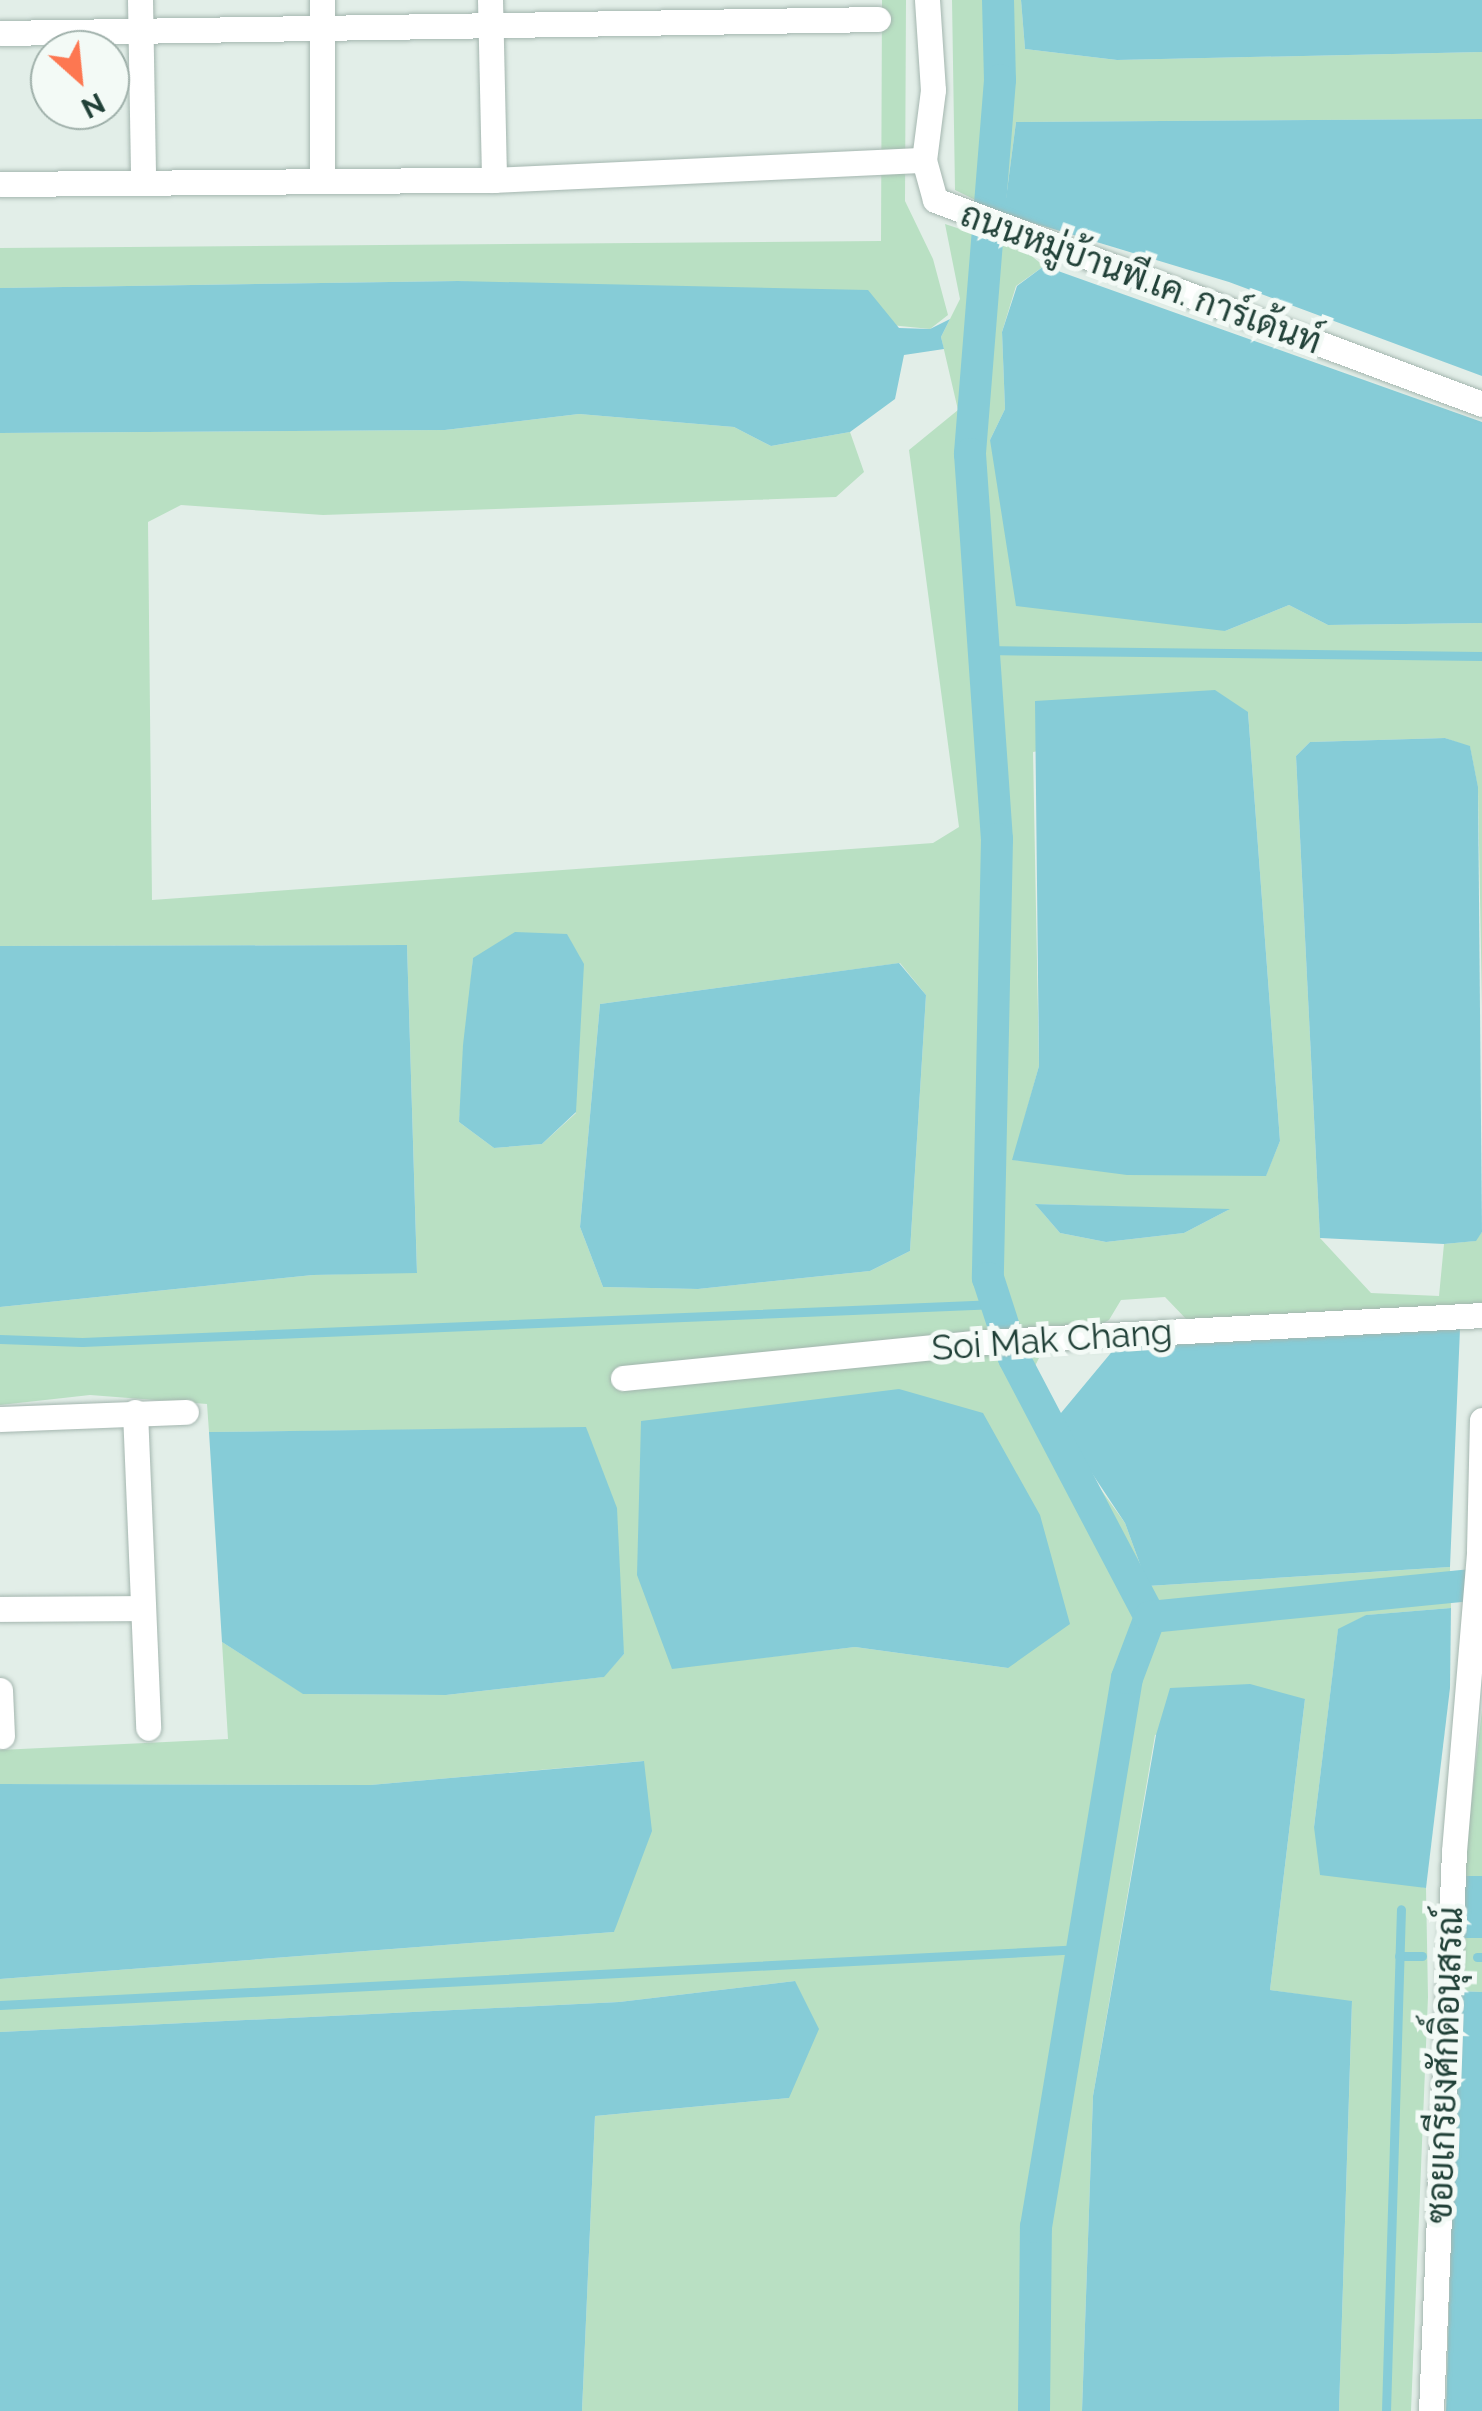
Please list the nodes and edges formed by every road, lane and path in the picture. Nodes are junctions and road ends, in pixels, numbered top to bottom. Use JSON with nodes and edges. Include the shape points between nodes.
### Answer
{"nodes":[{"id":1,"x":140,"y":0,"type":"edge"},
{"id":2,"x":928,"y":0,"type":"edge"},
{"id":3,"x":323,"y":12,"type":"edge"},
{"id":4,"x":490,"y":12,"type":"edge"},
{"id":5,"x":878,"y":19,"type":"dead end"},
{"id":6,"x":140,"y":28,"type":"junction"},
{"id":7,"x":0,"y":32,"type":"edge"},
{"id":8,"x":924,"y":160,"type":"junction"},
{"id":9,"x":143,"y":180,"type":"junction"},
{"id":10,"x":322,"y":180,"type":"junction"},
{"id":11,"x":494,"y":180,"type":"junction"},
{"id":12,"x":0,"y":184,"type":"edge"},
{"id":13,"x":1482,"y":404,"type":"edge"},
{"id":14,"x":1482,"y":1315,"type":"edge"},
{"id":15,"x":623,"y":1378,"type":"dead end"},
{"id":16,"x":134,"y":1412,"type":"junction"},
{"id":17,"x":186,"y":1412,"type":"dead end"},
{"id":18,"x":0,"y":1419,"type":"edge"},
{"id":19,"x":1482,"y":1420,"type":"edge"},
{"id":20,"x":141,"y":1608,"type":"junction"},
{"id":21,"x":0,"y":1609,"type":"edge"},
{"id":22,"x":0,"y":1690,"type":"edge"},
{"id":23,"x":148,"y":1728,"type":"dead end"},
{"id":24,"x":2,"y":1736,"type":"edge"},
{"id":25,"x":1431,"y":2411,"type":"edge"}],
"edges":[{"from":1,"to":6,"type":"street"},
{"from":2,"to":8,"type":"street","name":"ถนนหมู่บ้านพี.เค. การ์เด้นท์","via":[[933,90]]},
{"from":3,"to":4,"type":"street"},
{"from":3,"to":6,"type":"street"},
{"from":3,"to":10,"type":"street"},
{"from":4,"to":5,"type":"street"},
{"from":4,"to":11,"type":"street"},
{"from":6,"to":7,"type":"street"},
{"from":6,"to":9,"type":"street"},
{"from":8,"to":11,"type":"street"},
{"from":8,"to":13,"type":"street","name":"ถนนหมู่บ้านพี.เค. การ์เด้นท์","via":[[935,200],[954,212]]},
{"from":9,"to":10,"type":"street"},
{"from":9,"to":12,"type":"street"},
{"from":10,"to":11,"type":"street"},
{"from":14,"to":15,"type":"street","name":"Soi Mak Chang","via":[[981,1342]]},
{"from":16,"to":17,"type":"street"},
{"from":16,"to":18,"type":"street"},
{"from":16,"to":20,"type":"street"},
{"from":19,"to":25,"type":"street","name":"ซอยเกรียงศักดิ์อนุสรณ์","via":[[1479,1551],[1454,1851]]},
{"from":20,"to":21,"type":"street"},
{"from":20,"to":23,"type":"street"},
{"from":22,"to":24,"type":"street"}]}
